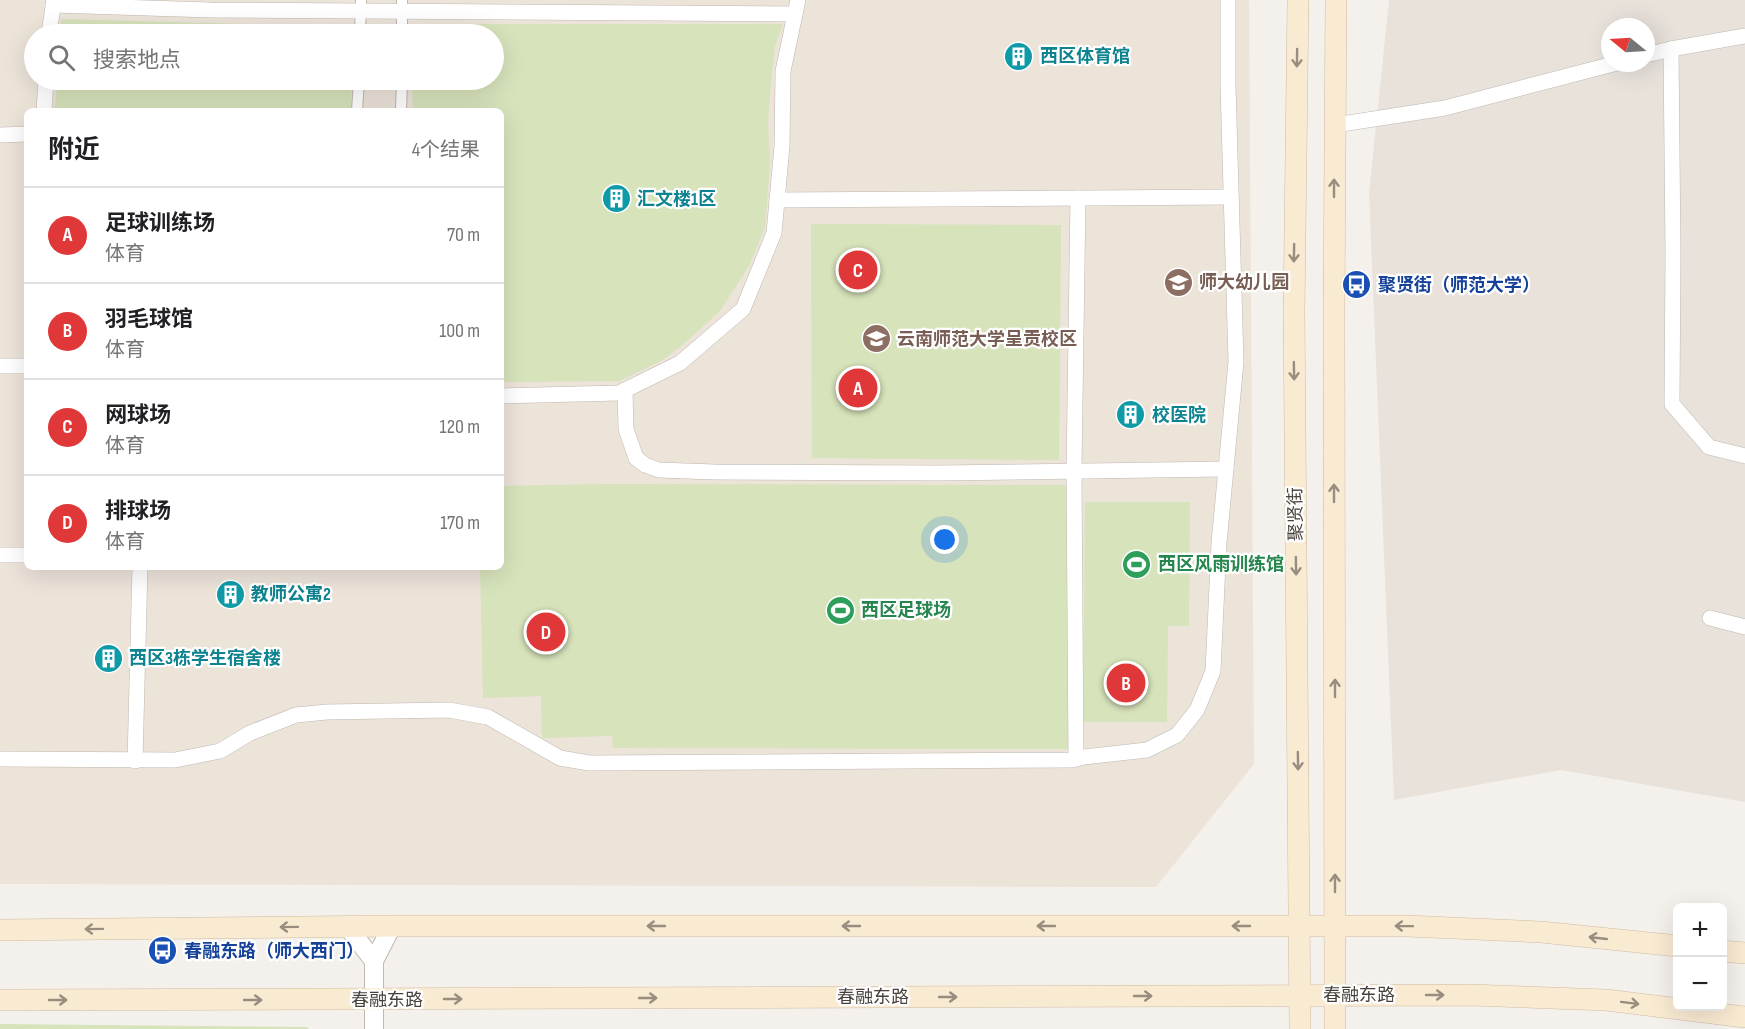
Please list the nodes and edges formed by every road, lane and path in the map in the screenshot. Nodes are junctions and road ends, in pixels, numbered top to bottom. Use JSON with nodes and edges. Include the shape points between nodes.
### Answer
{"nodes":[{"id":1,"x":1227,"y":0,"type":"edge"},
{"id":2,"x":1298,"y":0,"type":"edge"},
{"id":3,"x":1336,"y":0,"type":"edge"},
{"id":4,"x":54,"y":2,"type":"edge"},
{"id":5,"x":361,"y":5,"type":"edge"},
{"id":6,"x":402,"y":6,"type":"edge"},
{"id":7,"x":796,"y":7,"type":"edge"},
{"id":8,"x":51,"y":24,"type":"edge"},
{"id":9,"x":360,"y":24,"type":"edge"},
{"id":10,"x":402,"y":24,"type":"edge"},
{"id":11,"x":1745,"y":36,"type":"edge"},
{"id":12,"x":1671,"y":49,"type":"junction"},
{"id":13,"x":1655,"y":53,"type":"edge"},
{"id":14,"x":1601,"y":67,"type":"edge"},
{"id":15,"x":45,"y":90,"type":"edge"},
{"id":16,"x":358,"y":90,"type":"edge"},
{"id":17,"x":402,"y":90,"type":"edge"},
{"id":18,"x":44,"y":108,"type":"edge"},
{"id":19,"x":357,"y":108,"type":"edge"},
{"id":20,"x":401,"y":108,"type":"edge"},
{"id":21,"x":1335,"y":125,"type":"junction"},
{"id":22,"x":24,"y":134,"type":"edge"},
{"id":23,"x":0,"y":135,"type":"edge"},
{"id":24,"x":1231,"y":197,"type":"junction"},
{"id":25,"x":1078,"y":198,"type":"junction"},
{"id":26,"x":777,"y":200,"type":"junction"},
{"id":27,"x":0,"y":366,"type":"edge"},
{"id":28,"x":24,"y":366,"type":"edge"},
{"id":29,"x":626,"y":390,"type":"junction"},
{"id":30,"x":504,"y":396,"type":"edge"},
{"id":31,"x":1745,"y":456,"type":"edge"},
{"id":32,"x":1226,"y":469,"type":"junction"},
{"id":33,"x":1074,"y":471,"type":"junction"},
{"id":34,"x":0,"y":555,"type":"edge"},
{"id":35,"x":24,"y":555,"type":"edge"},
{"id":36,"x":140,"y":570,"type":"edge"},
{"id":37,"x":1710,"y":618,"type":"dead end"},
{"id":38,"x":1745,"y":627,"type":"edge"},
{"id":39,"x":0,"y":759,"type":"edge"},
{"id":40,"x":1076,"y":759,"type":"junction"},
{"id":41,"x":135,"y":761,"type":"junction"},
{"id":42,"x":1335,"y":925,"type":"junction"},
{"id":43,"x":347,"y":926,"type":"junction"},
{"id":44,"x":392,"y":926,"type":"junction"},
{"id":45,"x":1300,"y":926,"type":"junction"},
{"id":46,"x":0,"y":930,"type":"edge"},
{"id":47,"x":1673,"y":946,"type":"edge"},
{"id":48,"x":1727,"y":951,"type":"edge"},
{"id":49,"x":1745,"y":953,"type":"edge"},
{"id":50,"x":374,"y":961,"type":"junction"},
{"id":51,"x":1300,"y":995,"type":"junction"},
{"id":52,"x":1335,"y":995,"type":"junction"},
{"id":53,"x":0,"y":1000,"type":"edge"},
{"id":54,"x":374,"y":1000,"type":"junction"},
{"id":55,"x":1745,"y":1017,"type":"edge"},
{"id":56,"x":374,"y":1029,"type":"edge"},
{"id":57,"x":1300,"y":1029,"type":"edge"},
{"id":58,"x":1335,"y":1029,"type":"edge"}],
"edges":[{"from":1,"to":24,"type":"street"},
{"from":2,"to":45,"type":"main road","name":"聚贤街","one_way":true,"via":[[1293,312]]},
{"from":3,"to":21,"type":"main road"},
{"from":4,"to":5,"type":"street","via":[[210,9]]},
{"from":4,"to":8,"type":"street"},
{"from":5,"to":6,"type":"street"},
{"from":5,"to":9,"type":"street"},
{"from":6,"to":7,"type":"street"},
{"from":6,"to":10,"type":"street"},
{"from":7,"to":26,"type":"street","via":[[783,71]]},
{"from":11,"to":12,"type":"street"},
{"from":12,"to":13,"type":"street"},
{"from":12,"to":31,"type":"street","via":[[1672,404],[1709,447]]},
{"from":14,"to":21,"type":"street","via":[[1445,108]]},
{"from":15,"to":18,"type":"street"},
{"from":16,"to":19,"type":"street"},
{"from":17,"to":20,"type":"street"},
{"from":42,"to":21,"type":"main road","one_way":true},
{"from":22,"to":23,"type":"street"},
{"from":24,"to":25,"type":"street"},
{"from":24,"to":32,"type":"street","via":[[1236,362]]},
{"from":25,"to":26,"type":"street"},
{"from":25,"to":33,"type":"street"},
{"from":26,"to":29,"type":"street","via":[[774,233],[743,309],[680,363]]},
{"from":27,"to":28,"type":"street"},
{"from":29,"to":30,"type":"street"},
{"from":29,"to":33,"type":"street","via":[[626,429],[636,458],[659,470]]},
{"from":32,"to":33,"type":"street"},
{"from":32,"to":40,"type":"street","via":[[1213,671],[1197,710],[1177,735],[1147,750]]},
{"from":33,"to":40,"type":"street"},
{"from":34,"to":35,"type":"street"},
{"from":36,"to":41,"type":"street"},
{"from":37,"to":38,"type":"street"},
{"from":39,"to":41,"type":"street"},
{"from":40,"to":41,"type":"street","via":[[589,763],[560,758],[488,717],[449,710],[296,715],[250,733],[220,751],[175,760]]},
{"from":42,"to":45,"type":"main road"},
{"from":47,"to":42,"type":"main road","one_way":true,"via":[[1541,932]]},
{"from":42,"to":52,"type":"main road"},
{"from":43,"to":44,"type":"main road"},
{"from":43,"to":46,"type":"main road","one_way":true},
{"from":43,"to":50,"type":"street"},
{"from":45,"to":44,"type":"main road","one_way":true},
{"from":44,"to":50,"type":"street"},
{"from":45,"to":51,"type":"main road","name":"聚贤街"},
{"from":48,"to":49,"type":"main road"},
{"from":50,"to":54,"type":"street"},
{"from":51,"to":52,"type":"main road","name":"春融东路"},
{"from":54,"to":51,"type":"main road","name":"春融东路","one_way":true},
{"from":51,"to":57,"type":"main road","name":"聚贤街"},
{"from":52,"to":55,"type":"main road","name":"春融东路","one_way":true,"via":[[1606,1000]]},
{"from":52,"to":58,"type":"main road"},
{"from":53,"to":54,"type":"main road","name":"春融东路","one_way":true},
{"from":54,"to":56,"type":"street"}]}
